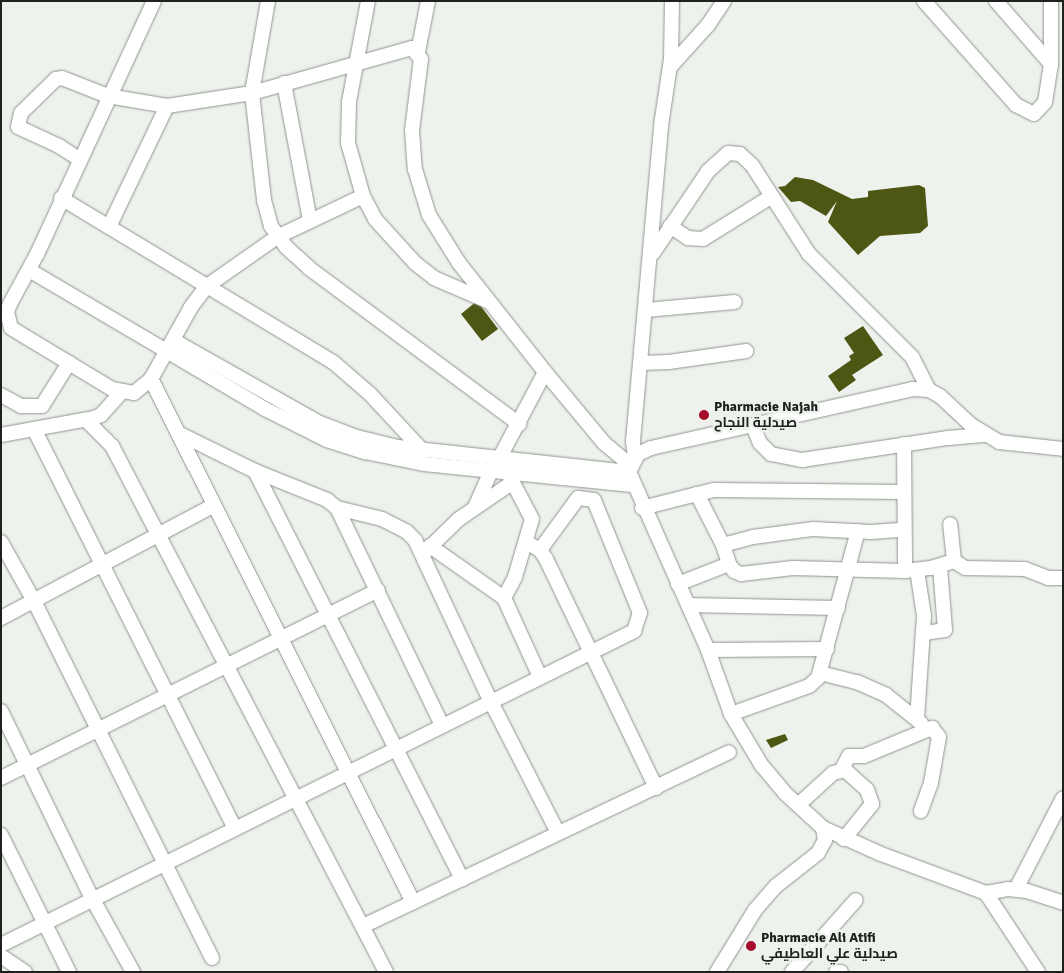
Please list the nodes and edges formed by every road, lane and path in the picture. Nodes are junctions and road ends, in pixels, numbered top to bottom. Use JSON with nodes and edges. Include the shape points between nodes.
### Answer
{"nodes":[{"id":1,"x":154,"y":1,"type":"edge"},
{"id":2,"x":268,"y":1,"type":"edge"},
{"id":3,"x":368,"y":1,"type":"edge"},
{"id":4,"x":428,"y":1,"type":"edge"},
{"id":5,"x":672,"y":1,"type":"edge"},
{"id":6,"x":724,"y":1,"type":"edge"},
{"id":7,"x":924,"y":1,"type":"edge"},
{"id":8,"x":996,"y":1,"type":"edge"},
{"id":9,"x":1051,"y":1,"type":"edge"},
{"id":10,"x":418,"y":52,"type":"junction"},
{"id":11,"x":355,"y":62,"type":"junction"},
{"id":12,"x":1051,"y":64,"type":"junction"},
{"id":13,"x":670,"y":66,"type":"junction"},
{"id":14,"x":284,"y":83,"type":"junction"},
{"id":15,"x":252,"y":93,"type":"junction"},
{"id":16,"x":108,"y":96,"type":"junction"},
{"id":17,"x":166,"y":106,"type":"junction"},
{"id":18,"x":79,"y":159,"type":"junction"},
{"id":19,"x":364,"y":196,"type":"junction"},
{"id":20,"x":772,"y":196,"type":"junction"},
{"id":21,"x":61,"y":198,"type":"junction"},
{"id":22,"x":310,"y":221,"type":"junction"},
{"id":23,"x":670,"y":226,"type":"junction"},
{"id":24,"x":109,"y":227,"type":"junction"},
{"id":25,"x":277,"y":237,"type":"junction"},
{"id":26,"x":650,"y":258,"type":"junction"},
{"id":27,"x":29,"y":270,"type":"junction"},
{"id":28,"x":207,"y":286,"type":"junction"},
{"id":29,"x":488,"y":302,"type":"junction"},
{"id":30,"x":735,"y":302,"type":"dead end"},
{"id":31,"x":646,"y":310,"type":"junction"},
{"id":32,"x":5,"y":326,"type":"edge"},
{"id":33,"x":171,"y":346,"type":"junction"},
{"id":34,"x":746,"y":351,"type":"dead end"},
{"id":35,"x":69,"y":363,"type":"junction"},
{"id":36,"x":641,"y":363,"type":"junction"},
{"id":37,"x":545,"y":372,"type":"junction"},
{"id":38,"x":151,"y":380,"type":"junction"},
{"id":39,"x":929,"y":390,"type":"junction"},
{"id":40,"x":121,"y":393,"type":"junction"},
{"id":41,"x":1,"y":395,"type":"edge"},
{"id":42,"x":86,"y":420,"type":"junction"},
{"id":43,"x":519,"y":424,"type":"junction"},
{"id":44,"x":753,"y":426,"type":"junction"},
{"id":45,"x":34,"y":429,"type":"junction"},
{"id":46,"x":178,"y":433,"type":"junction"},
{"id":47,"x":1,"y":434,"type":"edge"},
{"id":48,"x":986,"y":435,"type":"junction"},
{"id":49,"x":904,"y":444,"type":"junction"},
{"id":50,"x":1063,"y":449,"type":"edge"},
{"id":51,"x":422,"y":450,"type":"junction"},
{"id":52,"x":500,"y":457,"type":"junction"},
{"id":53,"x":254,"y":470,"type":"junction"},
{"id":54,"x":631,"y":470,"type":"junction"},
{"id":55,"x":491,"y":472,"type":"junction"},
{"id":56,"x":510,"y":477,"type":"junction"},
{"id":57,"x":904,"y":492,"type":"junction"},
{"id":58,"x":697,"y":494,"type":"junction"},
{"id":59,"x":214,"y":505,"type":"junction"},
{"id":60,"x":475,"y":507,"type":"junction"},
{"id":61,"x":337,"y":508,"type":"junction"},
{"id":62,"x":642,"y":508,"type":"junction"},
{"id":63,"x":950,"y":524,"type":"dead end"},
{"id":64,"x":904,"y":530,"type":"junction"},
{"id":65,"x":858,"y":531,"type":"junction"},
{"id":66,"x":158,"y":535,"type":"junction"},
{"id":67,"x":1,"y":542,"type":"edge"},
{"id":68,"x":526,"y":542,"type":"junction"},
{"id":69,"x":723,"y":545,"type":"junction"},
{"id":70,"x":427,"y":550,"type":"junction"},
{"id":71,"x":540,"y":550,"type":"junction"},
{"id":72,"x":954,"y":561,"type":"junction"},
{"id":73,"x":729,"y":564,"type":"junction"},
{"id":74,"x":101,"y":566,"type":"junction"},
{"id":75,"x":940,"y":566,"type":"junction"},
{"id":76,"x":846,"y":569,"type":"junction"},
{"id":77,"x":911,"y":570,"type":"junction"},
{"id":78,"x":1063,"y":578,"type":"edge"},
{"id":79,"x":678,"y":584,"type":"junction"},
{"id":80,"x":378,"y":590,"type":"junction"},
{"id":81,"x":504,"y":598,"type":"junction"},
{"id":82,"x":34,"y":601,"type":"junction"},
{"id":83,"x":688,"y":605,"type":"junction"},
{"id":84,"x":838,"y":608,"type":"junction"},
{"id":85,"x":328,"y":615,"type":"junction"},
{"id":86,"x":1,"y":618,"type":"edge"},
{"id":87,"x":924,"y":632,"type":"junction"},
{"id":88,"x":282,"y":638,"type":"junction"},
{"id":89,"x":828,"y":649,"type":"junction"},
{"id":90,"x":708,"y":650,"type":"junction"},
{"id":91,"x":590,"y":653,"type":"junction"},
{"id":92,"x":226,"y":667,"type":"junction"},
{"id":93,"x":820,"y":673,"type":"junction"},
{"id":94,"x":540,"y":677,"type":"junction"},
{"id":95,"x":167,"y":695,"type":"junction"},
{"id":96,"x":490,"y":700,"type":"junction"},
{"id":97,"x":1,"y":712,"type":"edge"},
{"id":98,"x":731,"y":714,"type":"junction"},
{"id":99,"x":921,"y":724,"type":"junction"},
{"id":100,"x":442,"y":725,"type":"junction"},
{"id":101,"x":98,"y":730,"type":"junction"},
{"id":102,"x":397,"y":747,"type":"junction"},
{"id":103,"x":729,"y":752,"type":"dead end"},
{"id":104,"x":28,"y":764,"type":"junction"},
{"id":105,"x":842,"y":769,"type":"junction"},
{"id":106,"x":350,"y":770,"type":"junction"},
{"id":107,"x":1,"y":778,"type":"edge"},
{"id":108,"x":656,"y":788,"type":"junction"},
{"id":109,"x":297,"y":797,"type":"junction"},
{"id":110,"x":1063,"y":798,"type":"edge"},
{"id":111,"x":798,"y":805,"type":"junction"},
{"id":112,"x":921,"y":811,"type":"dead end"},
{"id":113,"x":235,"y":828,"type":"junction"},
{"id":114,"x":824,"y":828,"type":"junction"},
{"id":115,"x":558,"y":833,"type":"junction"},
{"id":116,"x":1,"y":835,"type":"edge"},
{"id":117,"x":844,"y":839,"type":"junction"},
{"id":118,"x":163,"y":863,"type":"junction"},
{"id":119,"x":462,"y":879,"type":"junction"},
{"id":120,"x":1016,"y":890,"type":"junction"},
{"id":121,"x":986,"y":893,"type":"junction"},
{"id":122,"x":92,"y":898,"type":"junction"},
{"id":123,"x":856,"y":900,"type":"dead end"},
{"id":124,"x":413,"y":902,"type":"junction"},
{"id":125,"x":1063,"y":903,"type":"edge"},
{"id":126,"x":45,"y":923,"type":"junction"},
{"id":127,"x":363,"y":926,"type":"junction"},
{"id":128,"x":1,"y":945,"type":"edge"},
{"id":129,"x":1,"y":956,"type":"edge"},
{"id":130,"x":212,"y":958,"type":"dead end"},
{"id":131,"x":25,"y":972,"type":"edge"},
{"id":132,"x":69,"y":972,"type":"edge"},
{"id":133,"x":133,"y":972,"type":"edge"},
{"id":134,"x":386,"y":972,"type":"edge"},
{"id":135,"x":717,"y":972,"type":"edge"},
{"id":136,"x":792,"y":972,"type":"edge"},
{"id":137,"x":836,"y":972,"type":"edge"},
{"id":138,"x":842,"y":972,"type":"edge"},
{"id":139,"x":1038,"y":972,"type":"edge"}],
"edges":[{"from":1,"to":16,"type":"street"},
{"from":2,"to":15,"type":"street"},
{"from":3,"to":11,"type":"street"},
{"from":4,"to":10,"type":"street"},
{"from":5,"to":13,"type":"street"},
{"from":6,"to":13,"type":"street","via":[[708,25]]},
{"from":7,"to":12,"type":"street","via":[[1024,111],[1034,114],[1042,109]]},
{"from":8,"to":12,"type":"street"},
{"from":9,"to":12,"type":"street"},
{"from":10,"to":11,"type":"street","via":[[407,47]]},
{"from":10,"to":29,"type":"street","via":[[421,59],[412,130],[421,190],[441,237]]},
{"from":11,"to":14,"type":"street"},
{"from":11,"to":19,"type":"street","via":[[348,143]]},
{"from":13,"to":26,"type":"street"},
{"from":14,"to":15,"type":"street"},
{"from":14,"to":22,"type":"street"},
{"from":15,"to":17,"type":"street"},
{"from":15,"to":25,"type":"street","via":[[264,200]]},
{"from":16,"to":17,"type":"street"},
{"from":16,"to":18,"type":"street"},
{"from":16,"to":18,"type":"street","via":[[62,78],[37,95],[21,114],[18,128],[23,132],[59,146]]},
{"from":17,"to":24,"type":"street"},
{"from":18,"to":21,"type":"street"},
{"from":19,"to":22,"type":"street"},
{"from":19,"to":29,"type":"street","via":[[375,219],[415,263],[434,278]]},
{"from":20,"to":23,"type":"street","via":[[703,239],[688,238]]},
{"from":20,"to":23,"type":"street","via":[[747,158],[735,152],[728,153],[708,170]]},
{"from":20,"to":39,"type":"street","via":[[809,254],[912,357]]},
{"from":21,"to":24,"type":"street"},
{"from":21,"to":27,"type":"street"},
{"from":22,"to":25,"type":"street"},
{"from":23,"to":26,"type":"street"},
{"from":24,"to":28,"type":"street"},
{"from":25,"to":28,"type":"street"},
{"from":25,"to":43,"type":"street","via":[[309,268]]},
{"from":26,"to":31,"type":"street"},
{"from":27,"to":32,"type":"street","via":[[7,312]]},
{"from":27,"to":33,"type":"street"},
{"from":28,"to":33,"type":"street","via":[[191,307]]},
{"from":28,"to":51,"type":"street","via":[[333,362],[370,394]]},
{"from":29,"to":37,"type":"street"},
{"from":30,"to":31,"type":"street"},
{"from":31,"to":36,"type":"street"},
{"from":32,"to":35,"type":"street"},
{"from":33,"to":38,"type":"street"},
{"from":33,"to":51,"type":"street","via":[[320,423],[357,437]]},
{"from":33,"to":55,"type":"street","via":[[286,421],[327,440],[365,452],[424,464]]},
{"from":34,"to":36,"type":"street"},
{"from":35,"to":40,"type":"street"},
{"from":35,"to":41,"type":"street","via":[[42,406],[21,406]]},
{"from":36,"to":54,"type":"street"},
{"from":37,"to":43,"type":"street"},
{"from":37,"to":54,"type":"street"},
{"from":38,"to":40,"type":"street","via":[[134,393]]},
{"from":38,"to":46,"type":"street"},
{"from":39,"to":44,"type":"street","via":[[894,392]]},
{"from":39,"to":48,"type":"street"},
{"from":40,"to":42,"type":"street","via":[[102,415]]},
{"from":42,"to":45,"type":"street"},
{"from":42,"to":66,"type":"street","via":[[112,446]]},
{"from":43,"to":52,"type":"street"},
{"from":44,"to":49,"type":"street","via":[[764,449],[778,458],[802,460]]},
{"from":44,"to":54,"type":"street","via":[[651,448]]},
{"from":45,"to":47,"type":"street"},
{"from":45,"to":74,"type":"street"},
{"from":46,"to":53,"type":"street"},
{"from":46,"to":59,"type":"street"},
{"from":48,"to":49,"type":"street"},
{"from":48,"to":50,"type":"street","via":[[1008,445]]},
{"from":49,"to":57,"type":"street"},
{"from":51,"to":52,"type":"street"},
{"from":52,"to":54,"type":"street"},
{"from":53,"to":61,"type":"street","via":[[326,500]]},
{"from":53,"to":85,"type":"street"},
{"from":54,"to":56,"type":"street"},
{"from":54,"to":62,"type":"street"},
{"from":55,"to":56,"type":"street"},
{"from":55,"to":60,"type":"street"},
{"from":56,"to":60,"type":"street"},
{"from":56,"to":68,"type":"street","via":[[531,513]]},
{"from":57,"to":58,"type":"street","via":[[714,490]]},
{"from":57,"to":64,"type":"street"},
{"from":58,"to":62,"type":"street"},
{"from":58,"to":69,"type":"street"},
{"from":59,"to":66,"type":"street"},
{"from":59,"to":88,"type":"street"},
{"from":60,"to":70,"type":"street"},
{"from":61,"to":70,"type":"street","via":[[396,524]]},
{"from":61,"to":80,"type":"street"},
{"from":62,"to":79,"type":"street"},
{"from":63,"to":72,"type":"street"},
{"from":64,"to":65,"type":"street"},
{"from":64,"to":77,"type":"street"},
{"from":65,"to":69,"type":"street","via":[[797,531]]},
{"from":65,"to":76,"type":"street"},
{"from":66,"to":74,"type":"street"},
{"from":66,"to":92,"type":"street"},
{"from":67,"to":82,"type":"street"},
{"from":68,"to":71,"type":"street"},
{"from":68,"to":81,"type":"street"},
{"from":69,"to":73,"type":"street"},
{"from":70,"to":81,"type":"street"},
{"from":70,"to":96,"type":"street"},
{"from":71,"to":91,"type":"street"},
{"from":71,"to":91,"type":"street","via":[[578,498],[594,500],[640,619],[634,631]]},
{"from":72,"to":75,"type":"street"},
{"from":72,"to":78,"type":"street","via":[[965,568],[1025,569],[1048,578]]},
{"from":73,"to":76,"type":"street","via":[[741,574],[793,568]]},
{"from":73,"to":79,"type":"street"},
{"from":74,"to":82,"type":"street"},
{"from":74,"to":95,"type":"street"},
{"from":75,"to":77,"type":"street"},
{"from":75,"to":87,"type":"street","via":[[945,630]]},
{"from":76,"to":77,"type":"street"},
{"from":76,"to":84,"type":"street"},
{"from":77,"to":87,"type":"street","via":[[924,606]]},
{"from":79,"to":83,"type":"street"},
{"from":80,"to":85,"type":"street"},
{"from":80,"to":100,"type":"street"},
{"from":81,"to":94,"type":"street"},
{"from":82,"to":86,"type":"street"},
{"from":82,"to":101,"type":"street"},
{"from":83,"to":84,"type":"street"},
{"from":83,"to":90,"type":"street"},
{"from":84,"to":89,"type":"street"},
{"from":85,"to":88,"type":"street"},
{"from":85,"to":102,"type":"street"},
{"from":87,"to":99,"type":"street"},
{"from":88,"to":92,"type":"street"},
{"from":88,"to":106,"type":"street"},
{"from":89,"to":90,"type":"street"},
{"from":89,"to":93,"type":"street"},
{"from":90,"to":98,"type":"street"},
{"from":91,"to":94,"type":"street"},
{"from":91,"to":108,"type":"street"},
{"from":92,"to":95,"type":"street"},
{"from":92,"to":109,"type":"street"},
{"from":93,"to":98,"type":"street","via":[[809,686]]},
{"from":93,"to":99,"type":"street","via":[[878,692]]},
{"from":94,"to":96,"type":"street"},
{"from":95,"to":101,"type":"street"},
{"from":95,"to":113,"type":"street"},
{"from":96,"to":100,"type":"street"},
{"from":96,"to":115,"type":"street"},
{"from":97,"to":104,"type":"street"},
{"from":98,"to":111,"type":"street","via":[[762,766]]},
{"from":99,"to":105,"type":"street","via":[[869,754],[850,756]]},
{"from":99,"to":112,"type":"street","via":[[932,728],[939,737],[931,783]]},
{"from":100,"to":102,"type":"street"},
{"from":101,"to":104,"type":"street"},
{"from":101,"to":118,"type":"street"},
{"from":102,"to":106,"type":"street"},
{"from":102,"to":119,"type":"street"},
{"from":103,"to":108,"type":"street"},
{"from":104,"to":107,"type":"street"},
{"from":104,"to":122,"type":"street"},
{"from":105,"to":111,"type":"street"},
{"from":105,"to":117,"type":"street","via":[[867,790],[872,799],[870,809]]},
{"from":106,"to":109,"type":"street"},
{"from":106,"to":124,"type":"street"},
{"from":108,"to":115,"type":"street"},
{"from":109,"to":113,"type":"street"},
{"from":109,"to":127,"type":"street"},
{"from":110,"to":120,"type":"street"},
{"from":111,"to":114,"type":"street"},
{"from":113,"to":118,"type":"street"},
{"from":114,"to":117,"type":"street"},
{"from":114,"to":135,"type":"street","via":[[825,840],[818,853],[776,886],[755,910]]},
{"from":115,"to":119,"type":"street"},
{"from":116,"to":126,"type":"street"},
{"from":117,"to":121,"type":"street"},
{"from":118,"to":122,"type":"street"},
{"from":118,"to":130,"type":"street"},
{"from":119,"to":124,"type":"street"},
{"from":120,"to":121,"type":"street"},
{"from":120,"to":125,"type":"street","via":[[1044,895]]},
{"from":121,"to":139,"type":"street"},
{"from":122,"to":126,"type":"street"},
{"from":122,"to":133,"type":"street"},
{"from":123,"to":136,"type":"street"},
{"from":124,"to":127,"type":"street"},
{"from":126,"to":128,"type":"street"},
{"from":126,"to":132,"type":"street"},
{"from":127,"to":134,"type":"street"},
{"from":129,"to":131,"type":"street"},
{"from":137,"to":138,"type":"street"}]}
